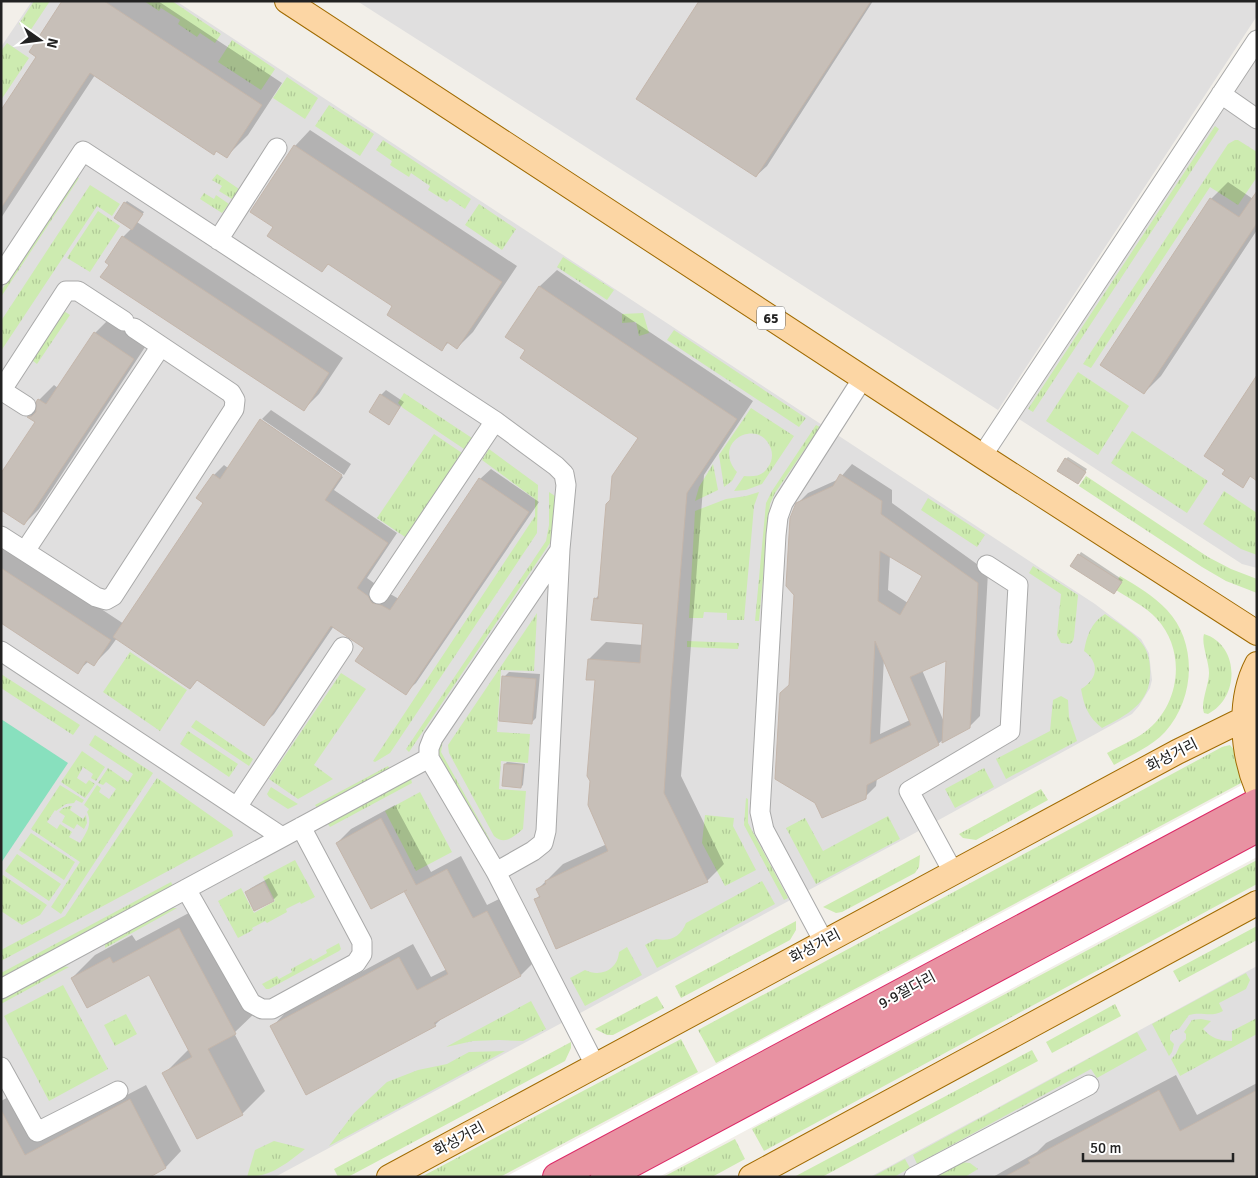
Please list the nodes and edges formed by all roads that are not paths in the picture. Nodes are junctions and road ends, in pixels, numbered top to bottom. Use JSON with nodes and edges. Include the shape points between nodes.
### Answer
{"nodes":[{"id":1,"x":287,"y":1,"type":"edge"},
{"id":2,"x":1257,"y":40,"type":"edge"},
{"id":3,"x":1221,"y":94,"type":"junction"},
{"id":4,"x":1257,"y":118,"type":"edge"},
{"id":5,"x":277,"y":148,"type":"dead end"},
{"id":6,"x":218,"y":240,"type":"junction"},
{"id":7,"x":1,"y":275,"type":"edge"},
{"id":8,"x":161,"y":346,"type":"junction"},
{"id":9,"x":863,"y":378,"type":"junction"},
{"id":10,"x":2,"y":390,"type":"edge"},
{"id":11,"x":26,"y":406,"type":"dead end"},
{"id":12,"x":495,"y":421,"type":"junction"},
{"id":13,"x":982,"y":456,"type":"junction"},
{"id":14,"x":1,"y":536,"type":"edge"},
{"id":15,"x":560,"y":549,"type":"junction"},
{"id":16,"x":25,"y":551,"type":"junction"},
{"id":17,"x":987,"y":565,"type":"dead end"},
{"id":18,"x":379,"y":594,"type":"dead end"},
{"id":19,"x":1257,"y":633,"type":"edge"},
{"id":20,"x":343,"y":647,"type":"dead end"},
{"id":21,"x":1,"y":651,"type":"edge"},
{"id":22,"x":1257,"y":664,"type":"edge"},
{"id":23,"x":1244,"y":720,"type":"junction"},
{"id":24,"x":430,"y":758,"type":"junction"},
{"id":25,"x":1257,"y":788,"type":"edge"},
{"id":26,"x":1257,"y":803,"type":"edge"},
{"id":27,"x":237,"y":807,"type":"junction"},
{"id":28,"x":301,"y":827,"type":"junction"},
{"id":29,"x":1257,"y":828,"type":"edge"},
{"id":30,"x":282,"y":837,"type":"junction"},
{"id":31,"x":496,"y":872,"type":"junction"},
{"id":32,"x":953,"y":872,"type":"junction"},
{"id":33,"x":186,"y":889,"type":"junction"},
{"id":34,"x":1257,"y":903,"type":"edge"},
{"id":35,"x":824,"y":942,"type":"junction"},
{"id":36,"x":1,"y":989,"type":"edge"},
{"id":37,"x":595,"y":1065,"type":"junction"},
{"id":38,"x":3,"y":1073,"type":"edge"},
{"id":39,"x":1090,"y":1085,"type":"dead end"},
{"id":40,"x":118,"y":1091,"type":"dead end"},
{"id":41,"x":389,"y":1177,"type":"edge"},
{"id":42,"x":557,"y":1177,"type":"edge"},
{"id":43,"x":604,"y":1177,"type":"edge"},
{"id":44,"x":751,"y":1177,"type":"edge"},
{"id":45,"x":914,"y":1177,"type":"edge"}],
"edges":[{"from":1,"to":9,"type":"main road","number":"65"},
{"from":2,"to":3,"type":"street"},
{"from":3,"to":4,"type":"street"},
{"from":3,"to":13,"type":"street"},
{"from":5,"to":6,"type":"street"},
{"from":6,"to":7,"type":"street","via":[[83,152]]},
{"from":6,"to":12,"type":"street"},
{"from":8,"to":10,"type":"street","via":[[78,291],[66,291]]},
{"from":8,"to":16,"type":"street"},
{"from":8,"to":16,"type":"street","via":[[231,393],[235,400],[234,409],[113,596],[106,600],[96,597]]},
{"from":9,"to":13,"type":"main road","number":"65"},
{"from":9,"to":35,"type":"street","via":[[783,503],[776,535],[760,821]]},
{"from":10,"to":11,"type":"street"},
{"from":12,"to":15,"type":"street","via":[[564,474],[566,485]]},
{"from":12,"to":18,"type":"street"},
{"from":13,"to":19,"type":"main road","number":"65"},
{"from":14,"to":16,"type":"street"},
{"from":15,"to":24,"type":"street","via":[[433,738]]},
{"from":15,"to":31,"type":"street","via":[[546,831],[543,842],[534,851]]},
{"from":17,"to":32,"type":"street","via":[[1018,585],[1010,731],[909,791]]},
{"from":20,"to":27,"type":"street"},
{"from":21,"to":27,"type":"street"},
{"from":22,"to":23,"type":"main road"},
{"from":23,"to":25,"type":"main road","via":[[1250,772]]},
{"from":23,"to":32,"type":"main road","name":"화성거리","via":[[1177,752]]},
{"from":24,"to":28,"type":"street"},
{"from":24,"to":31,"type":"street"},
{"from":26,"to":42,"type":"highway","name":"9·9절다리"},
{"from":27,"to":30,"type":"street"},
{"from":28,"to":30,"type":"street"},
{"from":28,"to":33,"type":"street","via":[[362,942],[362,954],[356,963],[272,1009],[262,1010],[251,1003]]},
{"from":29,"to":43,"type":"highway","name":"9·9절다리"},
{"from":30,"to":33,"type":"street"},
{"from":31,"to":37,"type":"street"},
{"from":32,"to":35,"type":"main road","name":"화성거리"},
{"from":33,"to":36,"type":"street"},
{"from":34,"to":44,"type":"main road"},
{"from":35,"to":37,"type":"main road","name":"화성거리"},
{"from":37,"to":41,"type":"main road","name":"화성거리"},
{"from":38,"to":40,"type":"street","via":[[37,1132]]},
{"from":39,"to":45,"type":"street"}]}
